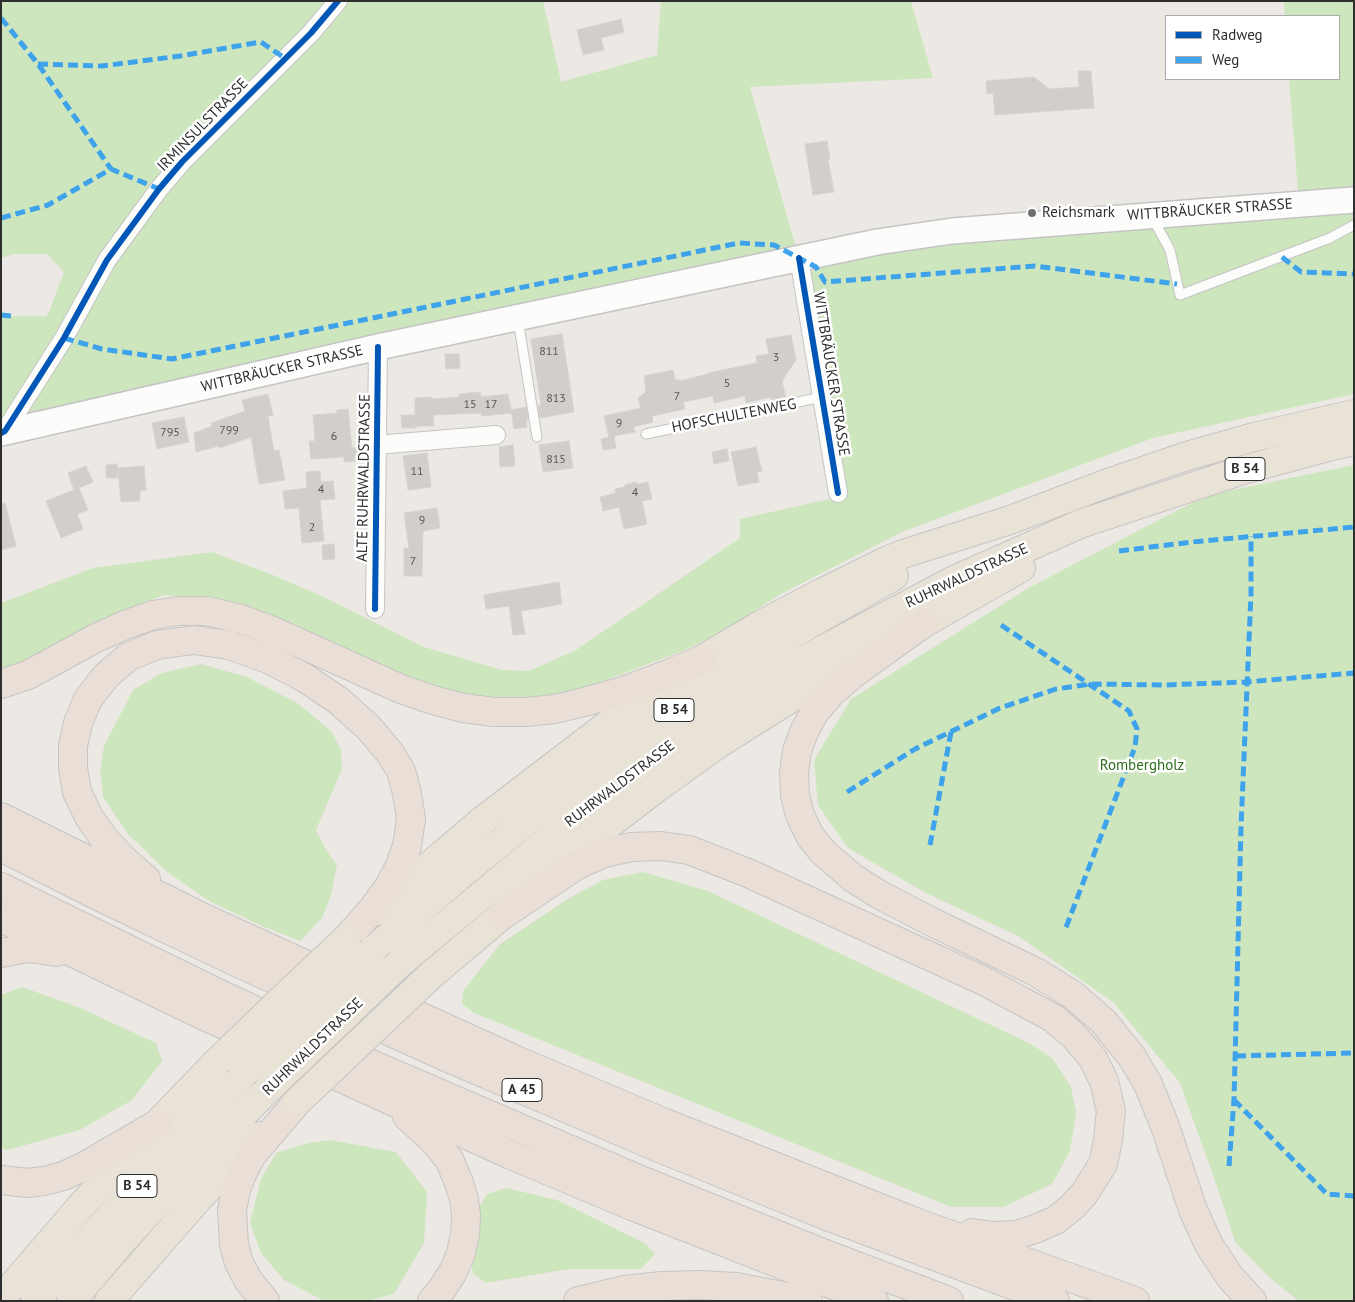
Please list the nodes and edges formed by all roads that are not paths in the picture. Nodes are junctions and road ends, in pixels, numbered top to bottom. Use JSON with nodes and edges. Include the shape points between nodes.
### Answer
{"nodes":[{"id":1,"x":338,"y":1,"type":"edge"},
{"id":2,"x":1354,"y":200,"type":"edge"},
{"id":3,"x":1150,"y":215,"type":"junction"},
{"id":4,"x":1354,"y":225,"type":"edge"},
{"id":5,"x":799,"y":258,"type":"junction"},
{"id":6,"x":518,"y":318,"type":"junction"},
{"id":7,"x":378,"y":347,"type":"junction"},
{"id":8,"x":822,"y":397,"type":"junction"},
{"id":9,"x":1354,"y":414,"type":"edge"},
{"id":10,"x":3,"y":432,"type":"edge"},
{"id":11,"x":646,"y":434,"type":"dead end"},
{"id":12,"x":496,"y":436,"type":"dead end"},
{"id":13,"x":536,"y":437,"type":"dead end"},
{"id":14,"x":1354,"y":442,"type":"edge"},
{"id":15,"x":376,"y":445,"type":"junction"},
{"id":16,"x":838,"y":493,"type":"dead end"},
{"id":17,"x":1138,"y":506,"type":"junction"},
{"id":18,"x":1010,"y":520,"type":"junction"},
{"id":19,"x":375,"y":609,"type":"dead end"},
{"id":20,"x":924,"y":623,"type":"junction"},
{"id":21,"x":700,"y":660,"type":"junction"},
{"id":22,"x":1,"y":684,"type":"edge"},
{"id":23,"x":1,"y":817,"type":"edge"},
{"id":24,"x":1,"y":847,"type":"edge"},
{"id":25,"x":1,"y":887,"type":"edge"},
{"id":26,"x":500,"y":916,"type":"junction"},
{"id":27,"x":1,"y":918,"type":"edge"},
{"id":28,"x":210,"y":921,"type":"junction"},
{"id":29,"x":346,"y":939,"type":"junction"},
{"id":30,"x":1,"y":953,"type":"edge"},
{"id":31,"x":103,"y":968,"type":"junction"},
{"id":32,"x":368,"y":1091,"type":"junction"},
{"id":33,"x":298,"y":1101,"type":"junction"},
{"id":34,"x":157,"y":1124,"type":"junction"},
{"id":35,"x":1,"y":1180,"type":"edge"},
{"id":36,"x":918,"y":1223,"type":"junction"},
{"id":37,"x":1,"y":1299,"type":"edge"},
{"id":38,"x":35,"y":1301,"type":"edge"},
{"id":39,"x":71,"y":1301,"type":"edge"},
{"id":40,"x":109,"y":1301,"type":"edge"},
{"id":41,"x":265,"y":1301,"type":"edge"},
{"id":42,"x":432,"y":1301,"type":"edge"},
{"id":43,"x":578,"y":1301,"type":"edge"},
{"id":44,"x":808,"y":1301,"type":"edge"},
{"id":45,"x":874,"y":1301,"type":"edge"},
{"id":46,"x":949,"y":1301,"type":"edge"},
{"id":47,"x":1055,"y":1301,"type":"edge"},
{"id":48,"x":1135,"y":1301,"type":"edge"},
{"id":49,"x":1252,"y":1301,"type":"edge"}],
"edges":[{"from":1,"to":10,"type":"street","name":"IRMINSULSTRASSE","via":[[311,34],[158,189],[106,260],[64,338]]},
{"from":2,"to":3,"type":"main road","name":"WITTBRÄUCKER STRASSE"},
{"from":3,"to":4,"type":"lane","via":[[1170,250],[1180,295],[1330,238]]},
{"from":3,"to":5,"type":"main road","name":"WITTBRÄUCKER STRASSE","via":[[952,231]]},
{"from":5,"to":6,"type":"main road","name":"WITTBRÄUCKER STRASSE"},
{"from":5,"to":8,"type":"street","name":"WITTBRÄUCKER STRASSE"},
{"from":6,"to":7,"type":"main road","name":"WITTBRÄUCKER STRASSE"},
{"from":6,"to":13,"type":"lane"},
{"from":7,"to":10,"type":"main road","name":"WITTBRÄUCKER STRASSE"},
{"from":7,"to":15,"type":"street","name":"ALTE RUHRWALDSTRASSE"},
{"from":8,"to":11,"type":"lane","name":"HOFSCHULTENWEG"},
{"from":8,"to":16,"type":"street","name":"WITTBRÄUCKER STRASSE"},
{"from":9,"to":18,"type":"highway","number":"B 54","via":[[1187,456]]},
{"from":12,"to":15,"type":"street","name":"ALTE RUHRWALDSTRASSE"},
{"from":14,"to":17,"type":"highway","name":"RUHRWALDSTRASSE","number":"B 54","via":[[1243,470]]},
{"from":15,"to":19,"type":"street","name":"ALTE RUHRWALDSTRASSE"},
{"from":17,"to":20,"type":"highway","via":[[1000,578]]},
{"from":17,"to":39,"type":"highway","name":"RUHRWALDSTRASSE","number":"B 54","bridge":true,"via":[[1080,524],[952,581],[786,669],[700,724],[572,819],[400,963],[270,1087],[124,1238]]},
{"from":18,"to":21,"type":"highway","via":[[886,561],[762,624]]},
{"from":18,"to":38,"type":"highway","number":"B 54","bridge":true,"via":[[944,550],[769,647],[679,706],[550,802],[372,951],[243,1074],[160,1160]]},
{"from":20,"to":26,"type":"highway","via":[[852,660],[718,744],[543,875]]},
{"from":20,"to":49,"type":"highway","via":[[853,674],[814,712],[797,751],[794,780],[800,815],[810,836],[853,878],[934,923],[1043,975],[1073,994],[1103,1021],[1132,1057],[1148,1084],[1209,1246],[1230,1277]]},
{"from":21,"to":22,"type":"highway","via":[[628,689],[584,702],[555,709],[494,712],[463,708],[401,690],[241,619],[207,611],[178,611],[153,615],[125,625],[28,675]]},
{"from":21,"to":29,"type":"highway","via":[[545,771],[413,879]]},
{"from":23,"to":28,"type":"highway"},
{"from":24,"to":47,"type":"highway","number":"A 45","via":[[236,962],[446,1058],[832,1218]]},
{"from":25,"to":46,"type":"highway","number":"A 45","via":[[364,1061],[643,1181]]},
{"from":26,"to":33,"type":"highway","bridge":true,"via":[[430,976]]},
{"from":26,"to":36,"type":"highway","via":[[577,865],[604,854],[632,847],[661,846],[689,850],[748,873],[966,972],[1053,1018],[1092,1057],[1104,1082],[1110,1111],[1108,1140],[1103,1164],[1095,1180],[1056,1220],[1016,1235],[993,1236]]},
{"from":27,"to":31,"type":"highway"},
{"from":28,"to":29,"type":"highway","via":[[147,880],[105,840],[77,792],[72,768],[78,723],[88,699],[106,676],[128,657],[157,645],[194,640],[229,645],[268,659],[305,678],[369,728],[401,771],[411,819],[407,846],[388,888]]},
{"from":28,"to":36,"type":"highway","via":[[665,1124]]},
{"from":29,"to":34,"type":"highway","bridge":true},
{"from":30,"to":31,"type":"highway","via":[[28,948],[47,950]]},
{"from":31,"to":32,"type":"highway"},
{"from":32,"to":42,"type":"highway","via":[[420,1126],[450,1162],[460,1183],[466,1216],[461,1254],[453,1272]]},
{"from":32,"to":45,"type":"highway","via":[[632,1206]]},
{"from":33,"to":40,"type":"highway","via":[[245,1149]]},
{"from":33,"to":41,"type":"highway","via":[[252,1155],[236,1190],[232,1210],[234,1245],[239,1263]]},
{"from":34,"to":35,"type":"highway","via":[[63,1176],[44,1182]]},
{"from":34,"to":37,"type":"highway"},
{"from":36,"to":48,"type":"highway"},
{"from":43,"to":44,"type":"highway","via":[[624,1290],[700,1285],[736,1287]]}]}
